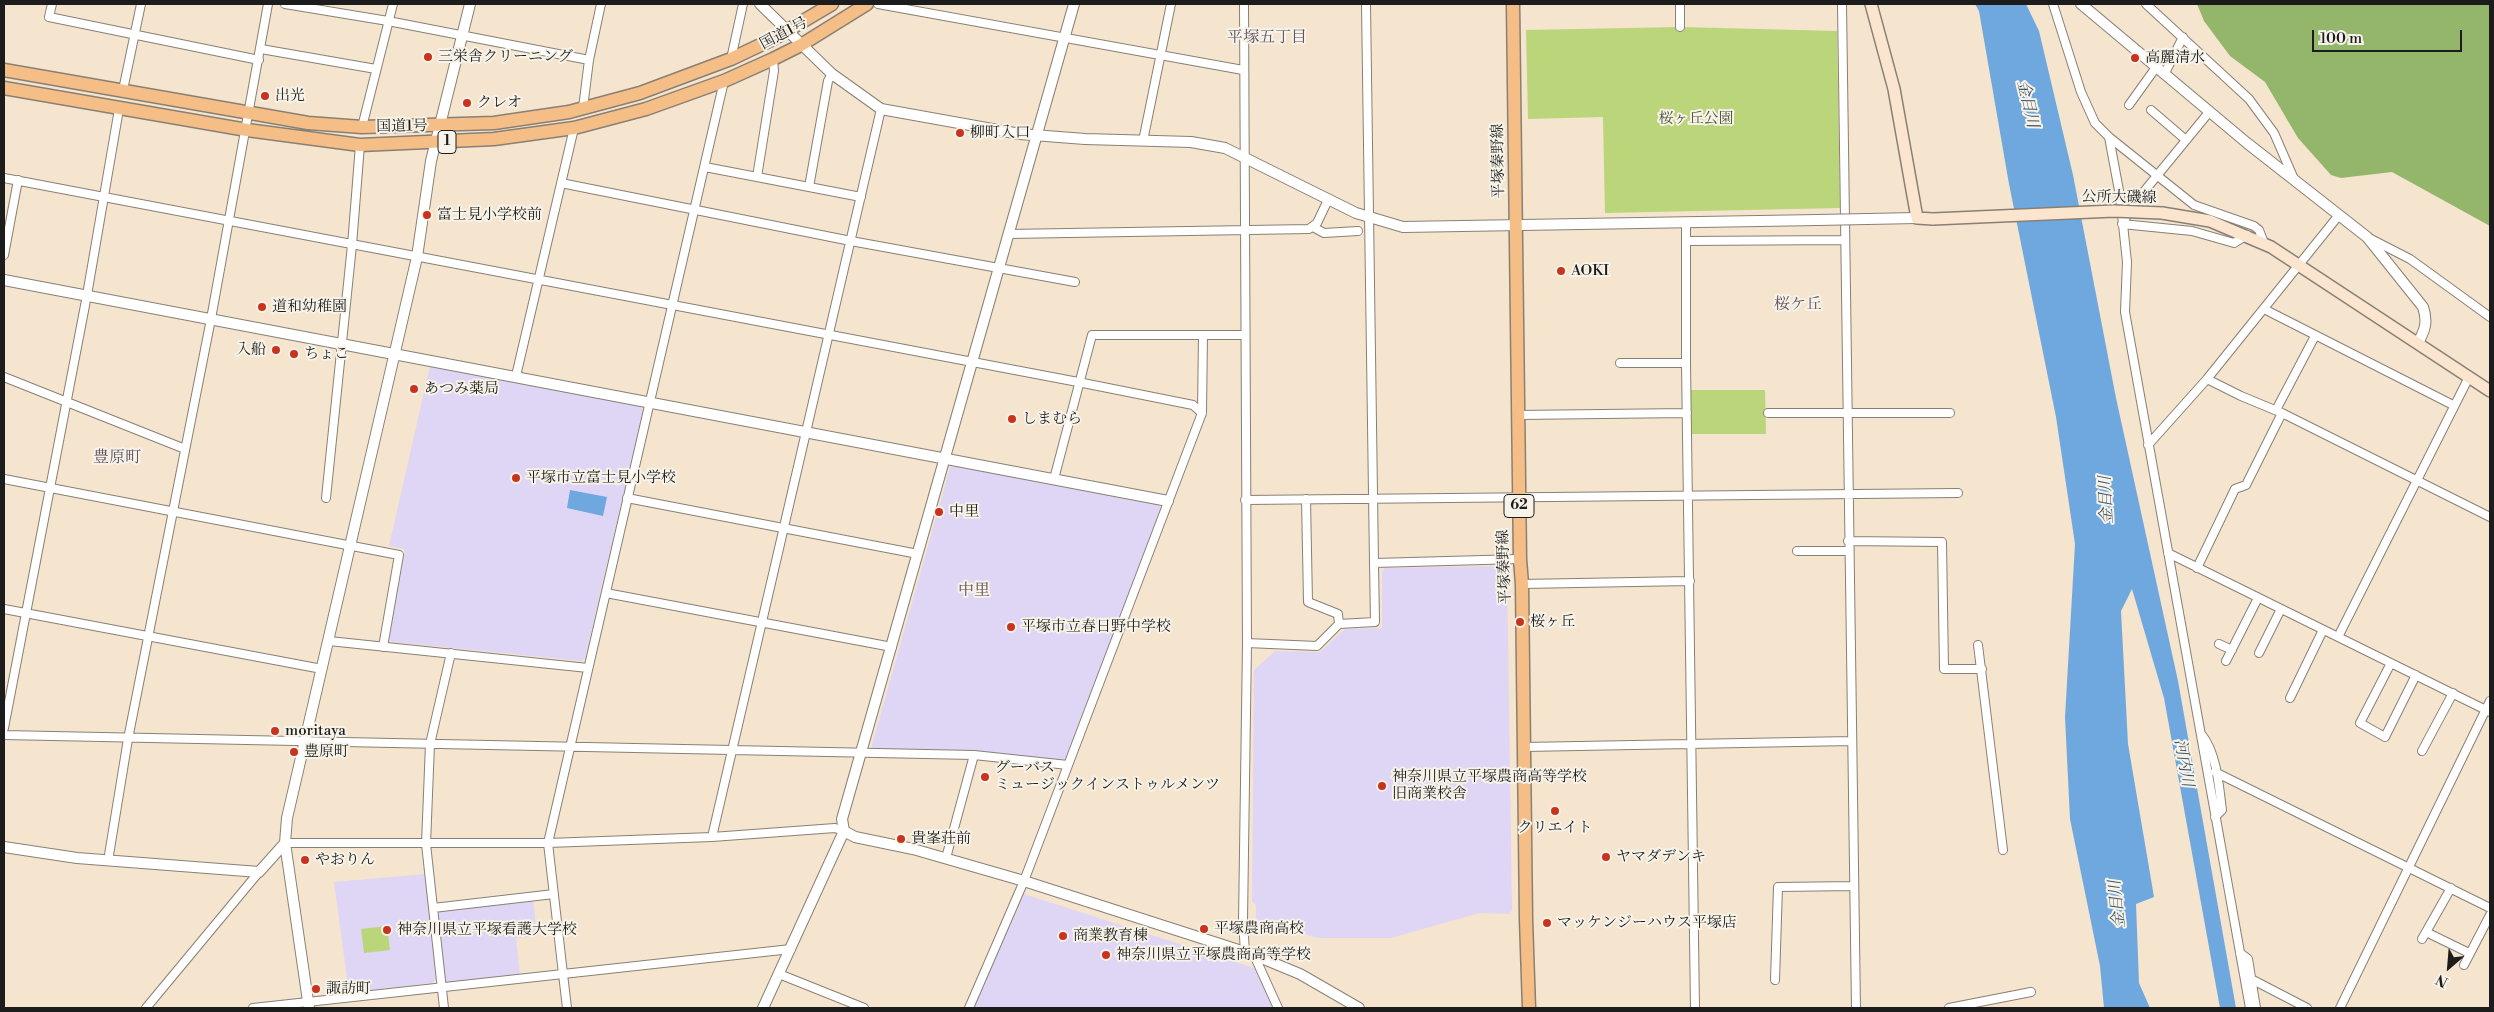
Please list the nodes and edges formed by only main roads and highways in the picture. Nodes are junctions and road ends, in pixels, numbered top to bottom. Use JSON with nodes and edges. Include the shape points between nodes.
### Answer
{"nodes":[{"id":1,"x":832,"y":4,"type":"edge"},
{"id":2,"x":867,"y":4,"type":"edge"},
{"id":3,"x":1513,"y":4,"type":"edge"},
{"id":4,"x":1871,"y":4,"type":"edge"},
{"id":5,"x":4,"y":70,"type":"edge"},
{"id":6,"x":4,"y":88,"type":"edge"},
{"id":7,"x":2490,"y":391,"type":"edge"},
{"id":8,"x":1529,"y":1008,"type":"edge"}],
"edges":[{"from":1,"to":5,"type":"main road","name":"国道1号","number":"1","via":[[788,31],[731,58],[640,93],[583,108],[494,123],[362,127],[308,123]]},
{"from":2,"to":6,"type":"main road","name":"国道1号","number":"1","via":[[801,45],[724,81],[646,109],[574,128],[494,139],[360,144],[247,130]]},
{"from":3,"to":8,"type":"main road","name":"平塚秦野線","number":"62"},
{"from":4,"to":7,"type":"main road","name":"公所大磯線","bridge":true,"via":[[1894,89],[1917,218],[2114,211],[2162,213],[2210,221],[2264,243],[2299,264]]}]}
